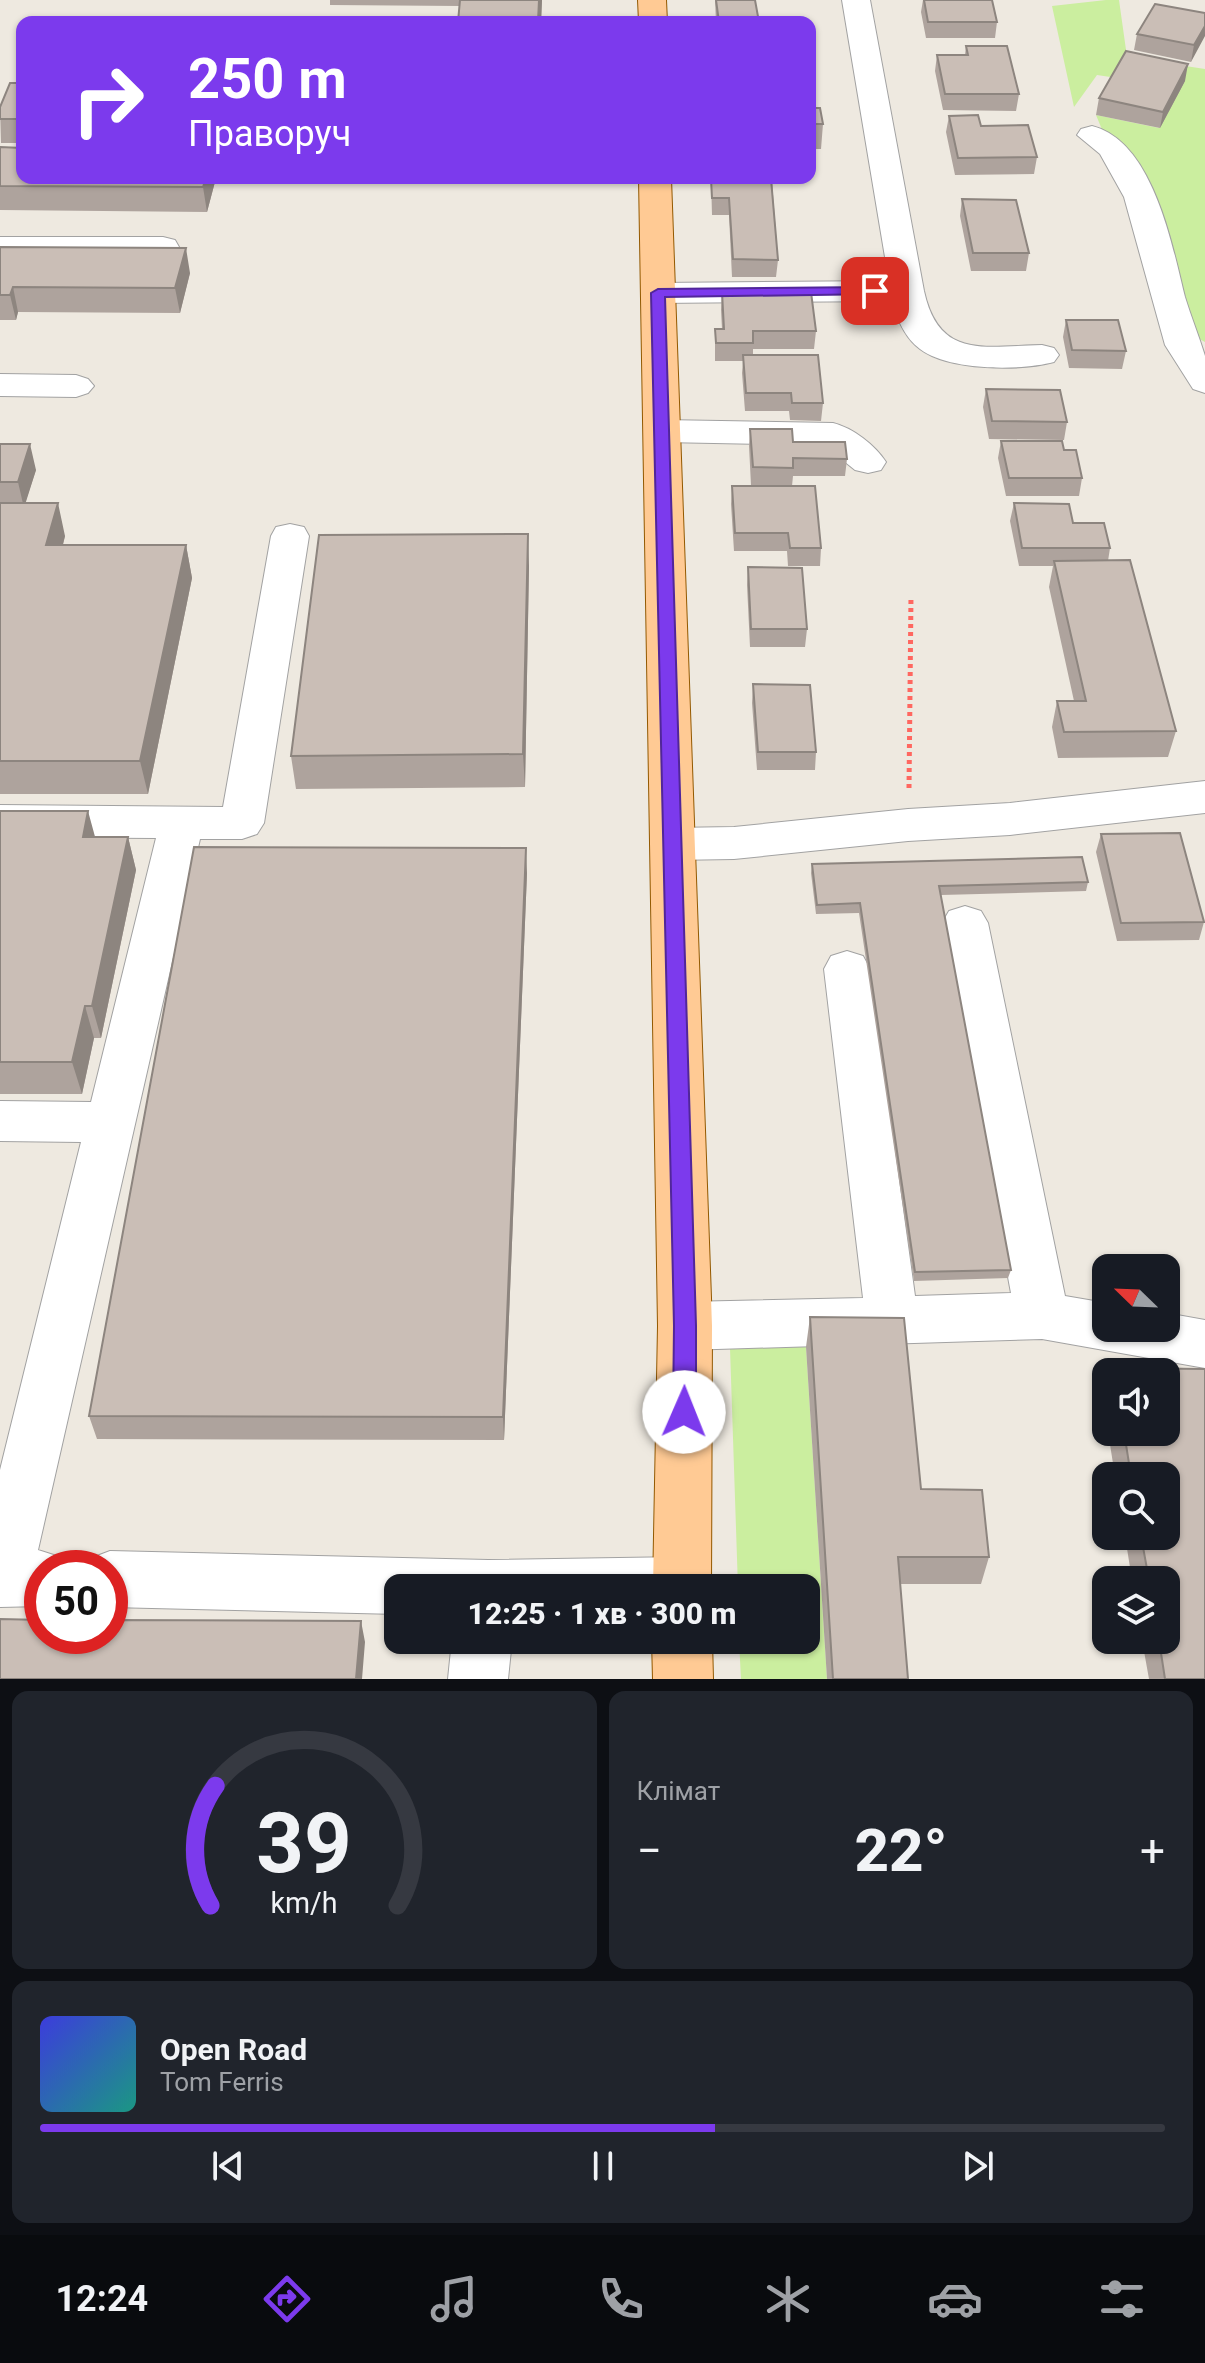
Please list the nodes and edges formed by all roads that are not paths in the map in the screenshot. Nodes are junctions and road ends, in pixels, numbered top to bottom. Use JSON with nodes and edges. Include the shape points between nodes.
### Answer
{"nodes":[{"id":1,"x":856,"y":0,"type":"edge"},
{"id":2,"x":1092,"y":135,"type":"dead end"},
{"id":3,"x":655,"y":184,"type":"edge"},
{"id":4,"x":0,"y":247,"type":"edge"},
{"id":5,"x":163,"y":247,"type":"edge"},
{"id":6,"x":907,"y":291,"type":"junction"},
{"id":7,"x":658,"y":293,"type":"junction"},
{"id":8,"x":1042,"y":355,"type":"dead end"},
{"id":9,"x":1205,"y":382,"type":"edge"},
{"id":10,"x":0,"y":385,"type":"edge"},
{"id":11,"x":76,"y":386,"type":"dead end"},
{"id":12,"x":663,"y":431,"type":"junction"},
{"id":13,"x":868,"y":462,"type":"dead end"},
{"id":14,"x":290,"y":536,"type":"dead end"},
{"id":15,"x":1205,"y":797,"type":"edge"},
{"id":16,"x":0,"y":821,"type":"edge"},
{"id":17,"x":182,"y":822,"type":"junction"},
{"id":18,"x":672,"y":844,"type":"junction"},
{"id":19,"x":965,"y":923,"type":"dead end"},
{"id":20,"x":847,"y":969,"type":"dead end"},
{"id":21,"x":0,"y":1121,"type":"edge"},
{"id":22,"x":111,"y":1122,"type":"junction"},
{"id":23,"x":1042,"y":1316,"type":"junction"},
{"id":24,"x":892,"y":1319,"type":"junction"},
{"id":25,"x":1092,"y":1325,"type":"edge"},
{"id":26,"x":685,"y":1326,"type":"junction"},
{"id":27,"x":1180,"y":1340,"type":"edge"},
{"id":28,"x":1205,"y":1344,"type":"edge"},
{"id":29,"x":682,"y":1574,"type":"edge"},
{"id":30,"x":15,"y":1579,"type":"edge"},
{"id":31,"x":128,"y":1579,"type":"edge"},
{"id":32,"x":384,"y":1586,"type":"edge"},
{"id":33,"x":481,"y":1654,"type":"edge"},
{"id":34,"x":683,"y":1654,"type":"edge"},
{"id":35,"x":478,"y":1679,"type":"edge"},
{"id":36,"x":683,"y":1679,"type":"edge"}],
"edges":[{"from":1,"to":6,"type":"street"},
{"from":2,"to":9,"type":"street","via":[[1106,140],[1121,160],[1148,216],[1183,347]]},
{"from":3,"to":7,"type":"main road"},
{"from":4,"to":5,"type":"street"},
{"from":6,"to":7,"type":"street"},
{"from":6,"to":8,"type":"street","via":[[913,316],[937,345],[981,354]]},
{"from":7,"to":12,"type":"main road"},
{"from":10,"to":11,"type":"street"},
{"from":12,"to":13,"type":"street","via":[[833,434]]},
{"from":12,"to":18,"type":"main road"},
{"from":14,"to":17,"type":"street","via":[[242,823]]},
{"from":15,"to":18,"type":"street","via":[[1010,819]]},
{"from":16,"to":17,"type":"street"},
{"from":17,"to":22,"type":"street"},
{"from":18,"to":26,"type":"main road"},
{"from":19,"to":23,"type":"street"},
{"from":20,"to":24,"type":"street"},
{"from":21,"to":22,"type":"street"},
{"from":22,"to":30,"type":"street"},
{"from":23,"to":24,"type":"street"},
{"from":23,"to":25,"type":"street"},
{"from":24,"to":26,"type":"street"},
{"from":26,"to":29,"type":"main road"},
{"from":27,"to":28,"type":"street"},
{"from":31,"to":32,"type":"street"},
{"from":33,"to":35,"type":"street"},
{"from":34,"to":36,"type":"main road"}]}
